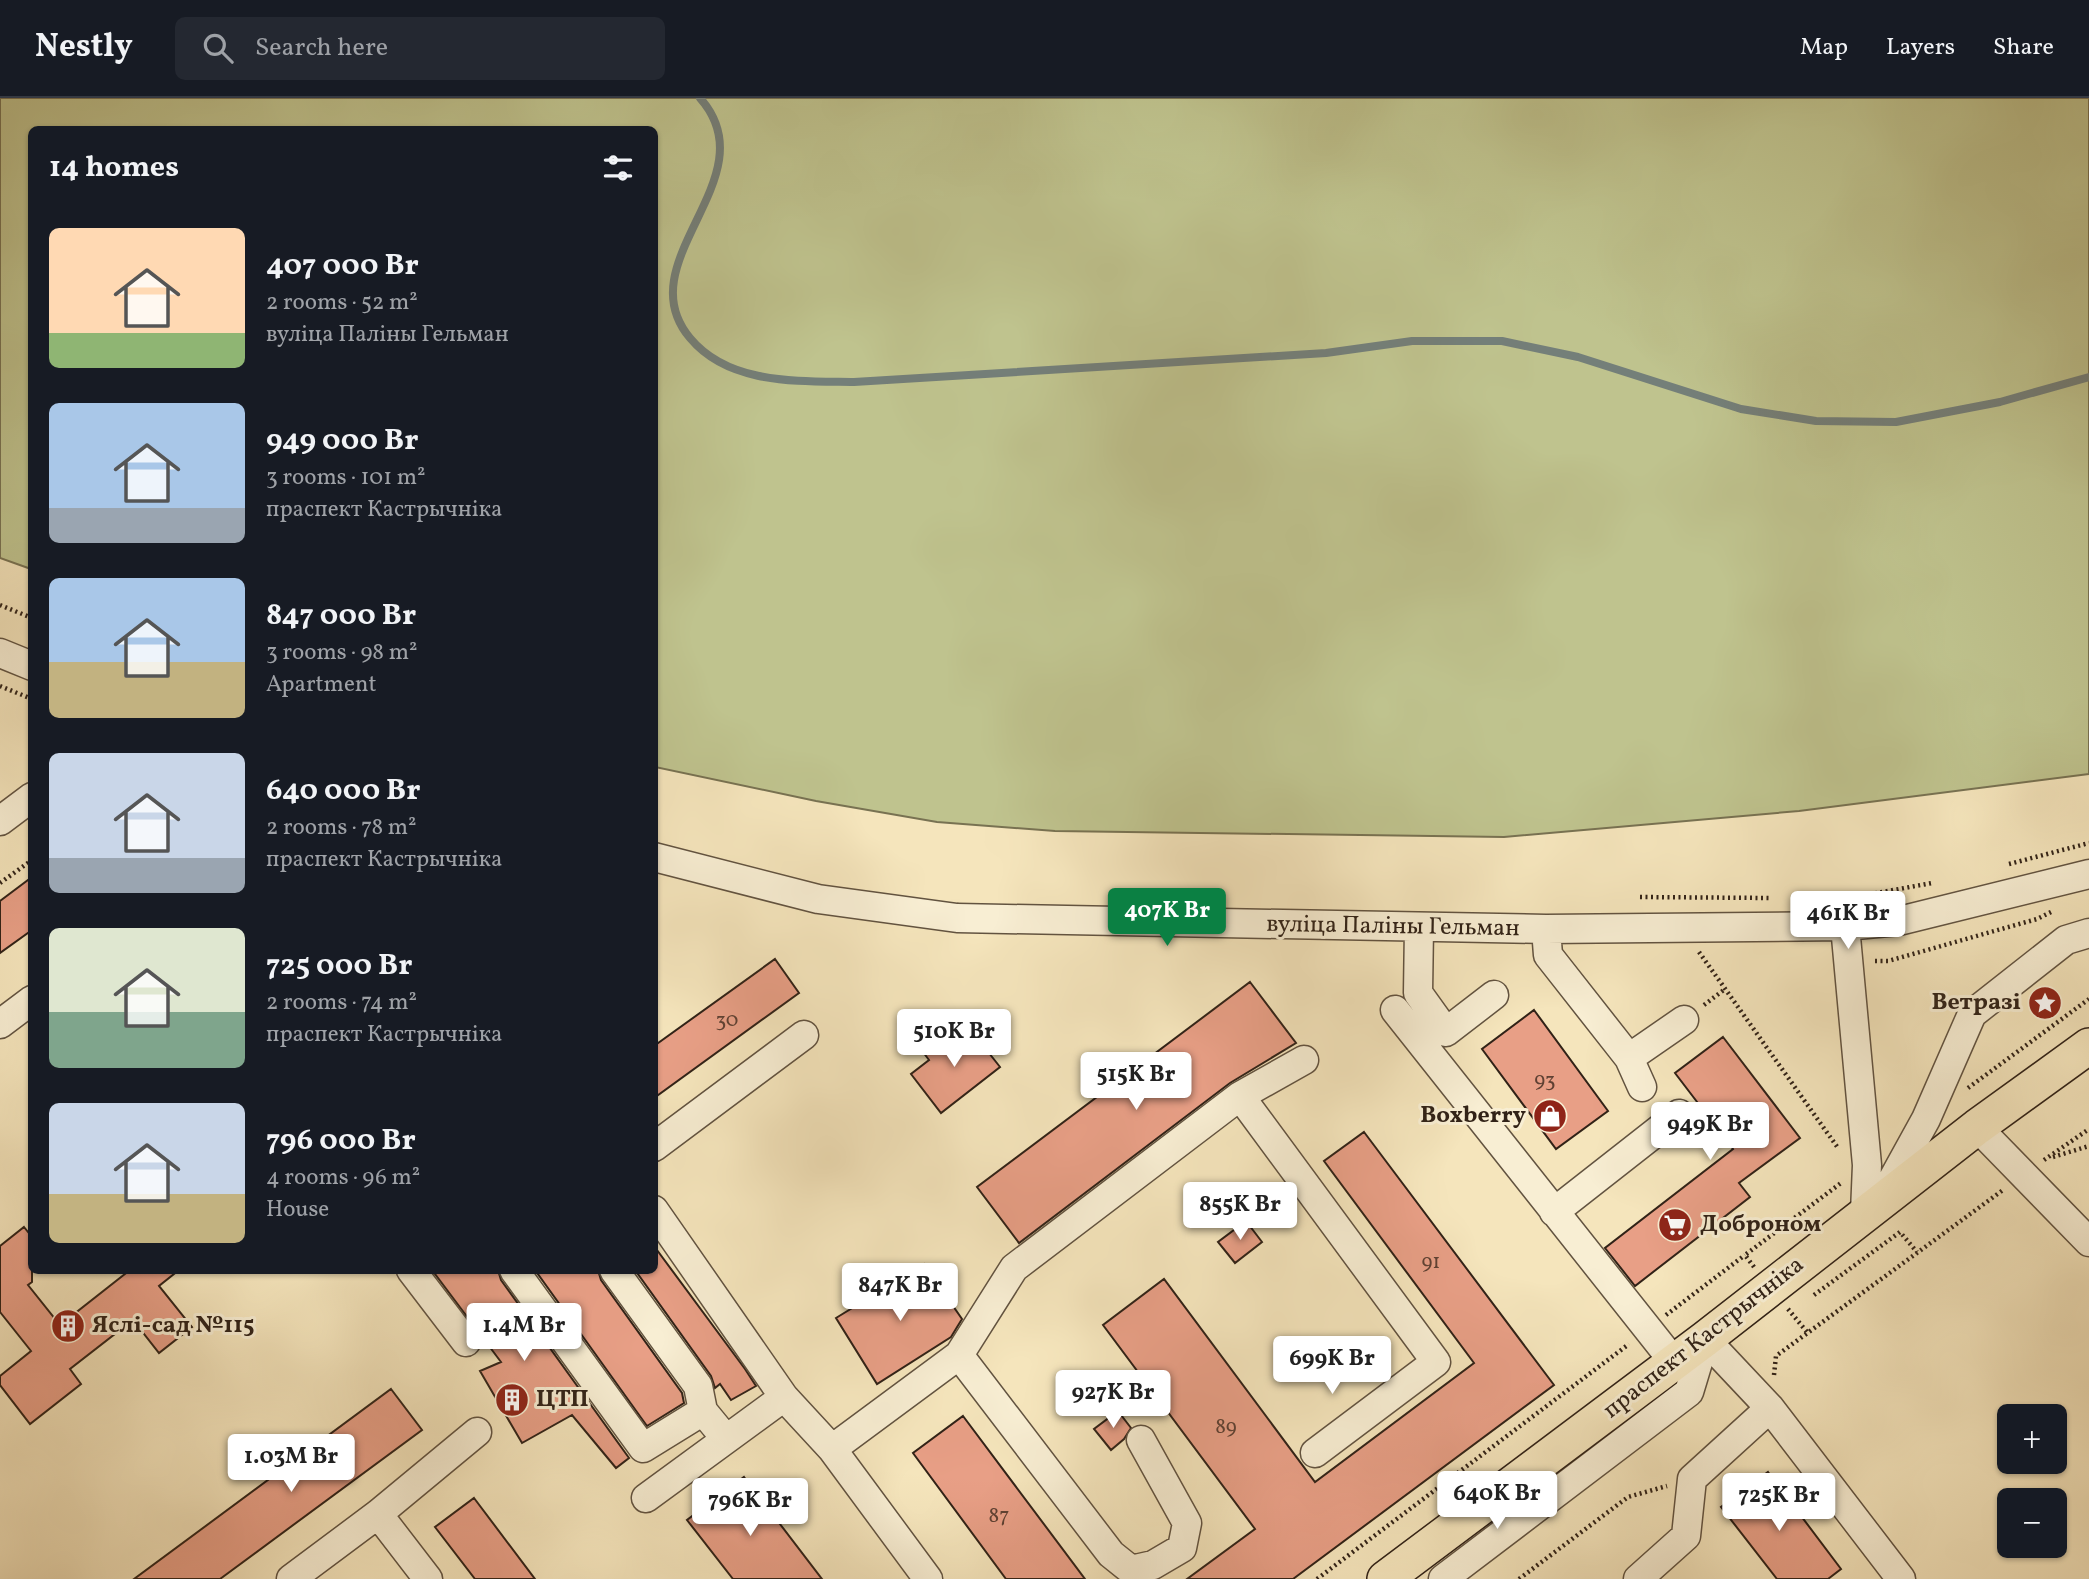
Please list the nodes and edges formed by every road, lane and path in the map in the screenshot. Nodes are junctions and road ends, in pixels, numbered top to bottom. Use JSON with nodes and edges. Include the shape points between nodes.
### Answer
{"nodes":[{"id":1,"x":0,"y":605,"type":"edge"},
{"id":2,"x":28,"y":616,"type":"edge"},
{"id":3,"x":0,"y":653,"type":"edge"},
{"id":4,"x":28,"y":664,"type":"edge"},
{"id":5,"x":0,"y":686,"type":"edge"},
{"id":6,"x":28,"y":697,"type":"edge"},
{"id":7,"x":28,"y":800,"type":"edge"},
{"id":8,"x":0,"y":821,"type":"edge"},
{"id":9,"x":2089,"y":843,"type":"edge"},
{"id":10,"x":658,"y":858,"type":"edge"},
{"id":11,"x":28,"y":863,"type":"edge"},
{"id":12,"x":1998,"y":867,"type":"dead end"},
{"id":13,"x":2089,"y":874,"type":"edge"},
{"id":14,"x":1936,"y":882,"type":"dead end"},
{"id":15,"x":0,"y":883,"type":"edge"},
{"id":16,"x":1640,"y":897,"type":"dead end"},
{"id":17,"x":1747,"y":897,"type":"dead end"},
{"id":18,"x":1809,"y":898,"type":"dead end"},
{"id":19,"x":2037,"y":919,"type":"dead end"},
{"id":20,"x":1846,"y":926,"type":"junction"},
{"id":21,"x":1419,"y":927,"type":"junction"},
{"id":22,"x":1546,"y":929,"type":"junction"},
{"id":23,"x":2089,"y":933,"type":"edge"},
{"id":24,"x":1697,"y":948,"type":"dead end"},
{"id":25,"x":1869,"y":961,"type":"dead end"},
{"id":26,"x":1494,"y":995,"type":"dead end"},
{"id":27,"x":28,"y":1003,"type":"edge"},
{"id":28,"x":1395,"y":1010,"type":"dead end"},
{"id":29,"x":1684,"y":1020,"type":"dead end"},
{"id":30,"x":0,"y":1024,"type":"edge"},
{"id":31,"x":804,"y":1035,"type":"dead end"},
{"id":32,"x":2089,"y":1046,"type":"edge"},
{"id":33,"x":1629,"y":1058,"type":"junction"},
{"id":34,"x":1304,"y":1060,"type":"dead end"},
{"id":35,"x":1642,"y":1087,"type":"dead end"},
{"id":36,"x":1240,"y":1096,"type":"junction"},
{"id":37,"x":1679,"y":1114,"type":"dead end"},
{"id":38,"x":1977,"y":1127,"type":"junction"},
{"id":39,"x":2089,"y":1129,"type":"edge"},
{"id":40,"x":658,"y":1144,"type":"edge"},
{"id":41,"x":2089,"y":1146,"type":"edge"},
{"id":42,"x":1840,"y":1151,"type":"dead end"},
{"id":43,"x":2047,"y":1158,"type":"junction"},
{"id":44,"x":2021,"y":1176,"type":"junction"},
{"id":45,"x":1873,"y":1206,"type":"junction"},
{"id":46,"x":1554,"y":1212,"type":"junction"},
{"id":47,"x":658,"y":1216,"type":"edge"},
{"id":48,"x":2089,"y":1242,"type":"edge"},
{"id":49,"x":1917,"y":1252,"type":"junction"},
{"id":50,"x":414,"y":1274,"type":"edge"},
{"id":51,"x":517,"y":1274,"type":"edge"},
{"id":52,"x":617,"y":1274,"type":"edge"},
{"id":53,"x":1811,"y":1298,"type":"dead end"},
{"id":54,"x":1801,"y":1305,"type":"dead end"},
{"id":55,"x":1791,"y":1312,"type":"dead end"},
{"id":56,"x":1705,"y":1339,"type":"junction"},
{"id":57,"x":467,"y":1342,"type":"dead end"},
{"id":58,"x":959,"y":1355,"type":"junction"},
{"id":59,"x":1674,"y":1362,"type":"junction"},
{"id":60,"x":1590,"y":1376,"type":"dead end"},
{"id":61,"x":784,"y":1396,"type":"junction"},
{"id":62,"x":1770,"y":1408,"type":"junction"},
{"id":63,"x":702,"y":1411,"type":"junction"},
{"id":64,"x":477,"y":1432,"type":"dead end"},
{"id":65,"x":726,"y":1439,"type":"junction"},
{"id":66,"x":1141,"y":1440,"type":"dead end"},
{"id":67,"x":832,"y":1449,"type":"junction"},
{"id":68,"x":1314,"y":1453,"type":"dead end"},
{"id":69,"x":1692,"y":1479,"type":"junction"},
{"id":70,"x":646,"y":1498,"type":"dead end"},
{"id":71,"x":378,"y":1514,"type":"junction"},
{"id":72,"x":292,"y":1579,"type":"edge"},
{"id":73,"x":428,"y":1579,"type":"edge"},
{"id":74,"x":929,"y":1579,"type":"edge"},
{"id":75,"x":1317,"y":1579,"type":"edge"},
{"id":76,"x":1385,"y":1579,"type":"edge"},
{"id":77,"x":1443,"y":1579,"type":"edge"},
{"id":78,"x":1519,"y":1579,"type":"edge"},
{"id":79,"x":1638,"y":1579,"type":"edge"},
{"id":80,"x":1901,"y":1579,"type":"edge"}],
"edges":[{"from":1,"to":2,"type":"path"},
{"from":3,"to":4,"type":"street"},
{"from":5,"to":6,"type":"path"},
{"from":7,"to":8,"type":"street"},
{"from":9,"to":12,"type":"path"},
{"from":10,"to":21,"type":"street","name":"вуліца Паліны Гельман","via":[[818,899],[957,918]]},
{"from":11,"to":15,"type":"path"},
{"from":13,"to":20,"type":"street","name":"вуліца Паліны Гельман","via":[[1899,921]]},
{"from":14,"to":18,"type":"path","via":[[1877,893]]},
{"from":16,"to":17,"type":"path"},
{"from":19,"to":25,"type":"path","via":[[1888,961]]},
{"from":20,"to":22,"type":"street","name":"вуліца Паліны Гельман"},
{"from":20,"to":45,"type":"street"},
{"from":21,"to":22,"type":"street","name":"вуліца Паліны Гельман"},
{"from":21,"to":26,"type":"street","via":[[1418,993],[1446,1032]]},
{"from":22,"to":33,"type":"street","via":[[1548,955]]},
{"from":23,"to":45,"type":"street","via":[[2066,940],[1972,1014],[1926,1119]]},
{"from":24,"to":42,"type":"path"},
{"from":27,"to":30,"type":"street"},
{"from":28,"to":46,"type":"street"},
{"from":29,"to":33,"type":"street"},
{"from":31,"to":40,"type":"street"},
{"from":32,"to":38,"type":"main road","name":"праспект Кастрычніка"},
{"from":33,"to":35,"type":"street"},
{"from":34,"to":36,"type":"street"},
{"from":36,"to":58,"type":"street","via":[[1014,1268]]},
{"from":36,"to":68,"type":"street","via":[[1436,1362]]},
{"from":37,"to":46,"type":"street"},
{"from":38,"to":44,"type":"street"},
{"from":38,"to":45,"type":"main road","name":"праспект Кастрычніка"},
{"from":39,"to":43,"type":"path"},
{"from":41,"to":43,"type":"path"},
{"from":43,"to":44,"type":"path"},
{"from":44,"to":48,"type":"street"},
{"from":44,"to":49,"type":"path"},
{"from":45,"to":56,"type":"main road","name":"праспект Кастрычніка"},
{"from":46,"to":59,"type":"street"},
{"from":47,"to":61,"type":"street"},
{"from":49,"to":53,"type":"path","via":[[1900,1232]]},
{"from":49,"to":62,"type":"path","via":[[1776,1356]]},
{"from":50,"to":57,"type":"street"},
{"from":51,"to":63,"type":"street","via":[[643,1448]]},
{"from":52,"to":63,"type":"street","via":[[698,1386]]},
{"from":54,"to":55,"type":"path"},
{"from":56,"to":59,"type":"main road","name":"праспект Кастрычніка"},
{"from":56,"to":62,"type":"street"},
{"from":56,"to":77,"type":"street","via":[[1689,1392]]},
{"from":58,"to":66,"type":"street","via":[[1111,1554],[1130,1570],[1153,1565],[1182,1548],[1187,1523]]},
{"from":58,"to":67,"type":"street"},
{"from":59,"to":76,"type":"main road","name":"праспект Кастрычніка"},
{"from":60,"to":75,"type":"path"},
{"from":61,"to":65,"type":"street"},
{"from":61,"to":67,"type":"street"},
{"from":62,"to":69,"type":"street"},
{"from":62,"to":80,"type":"street"},
{"from":63,"to":65,"type":"street"},
{"from":64,"to":71,"type":"street"},
{"from":65,"to":70,"type":"street"},
{"from":67,"to":74,"type":"street"},
{"from":69,"to":78,"type":"path","via":[[1628,1497]]},
{"from":69,"to":79,"type":"street","via":[[1686,1536]]},
{"from":71,"to":72,"type":"street"},
{"from":71,"to":73,"type":"street"}]}
